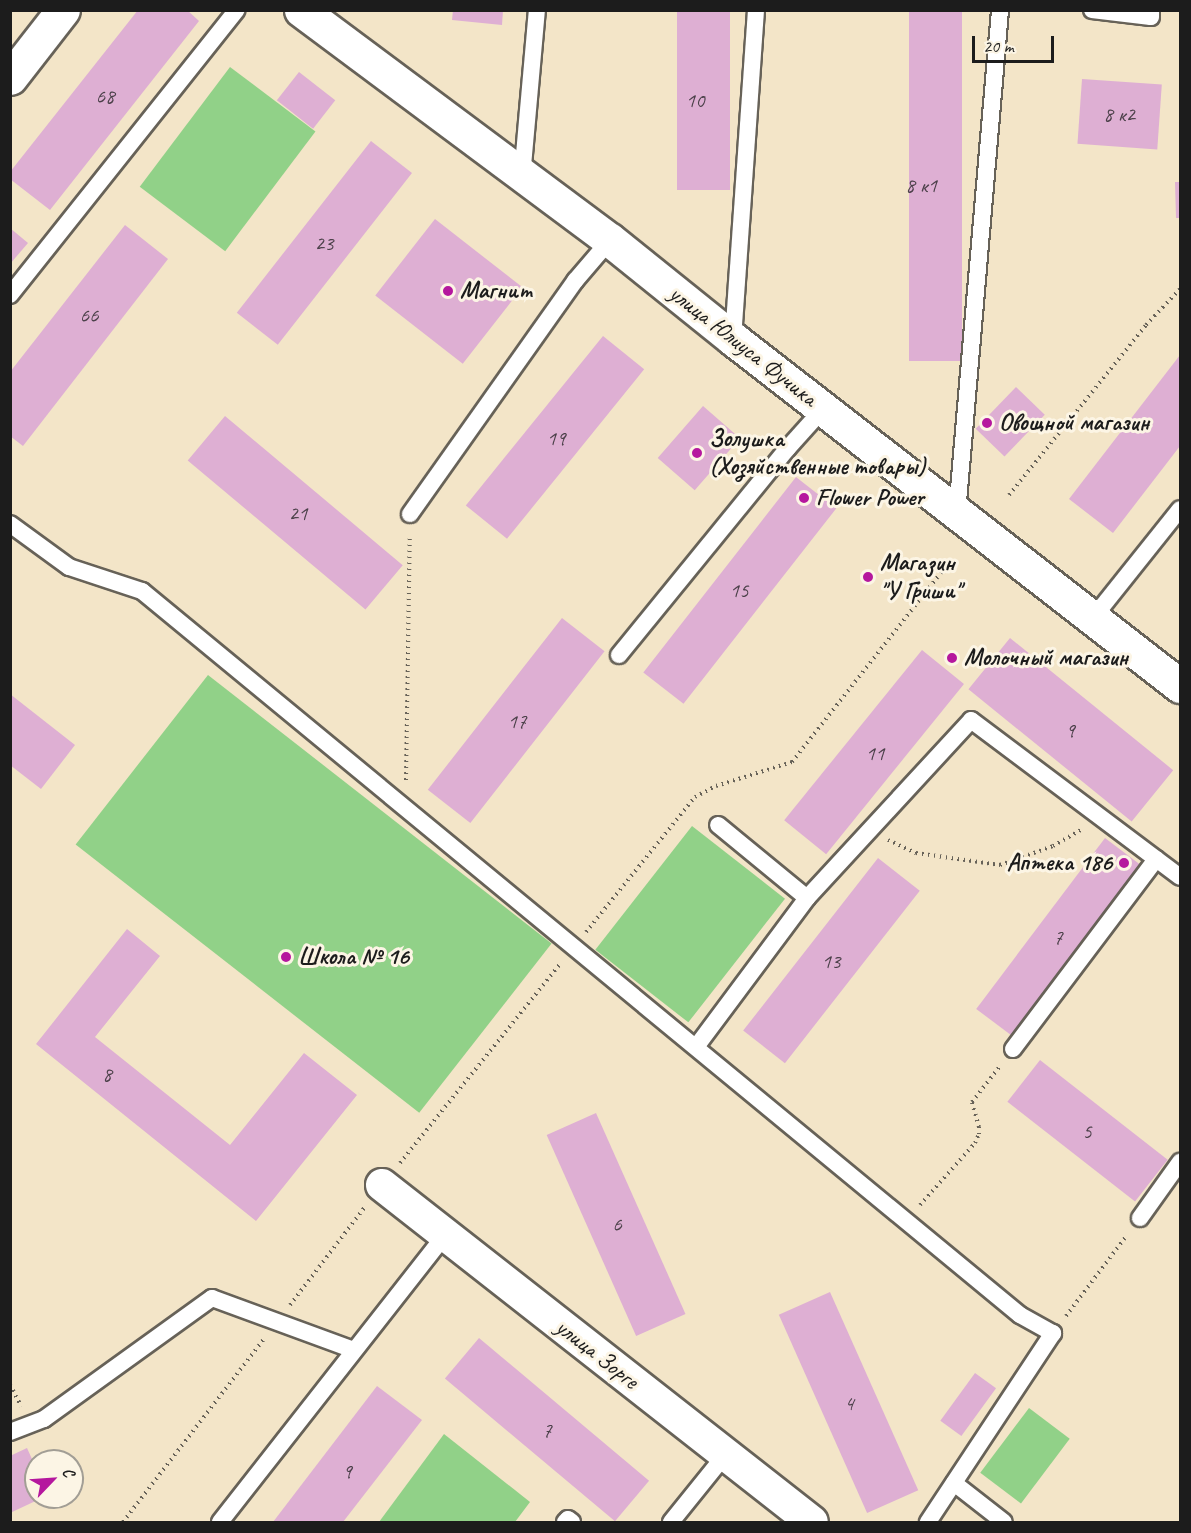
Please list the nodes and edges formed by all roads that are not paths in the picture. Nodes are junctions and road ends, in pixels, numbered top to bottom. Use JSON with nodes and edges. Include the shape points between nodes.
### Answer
{"nodes":[{"id":1,"x":63,"y":10,"type":"edge"},
{"id":2,"x":237,"y":10,"type":"edge"},
{"id":3,"x":302,"y":10,"type":"edge"},
{"id":4,"x":537,"y":10,"type":"edge"},
{"id":5,"x":756,"y":10,"type":"edge"},
{"id":6,"x":1000,"y":10,"type":"edge"},
{"id":7,"x":1092,"y":10,"type":"edge"},
{"id":8,"x":1151,"y":10,"type":"edge"},
{"id":9,"x":10,"y":78,"type":"edge"},
{"id":10,"x":522,"y":177,"type":"junction"},
{"id":11,"x":610,"y":240,"type":"junction"},
{"id":12,"x":10,"y":295,"type":"edge"},
{"id":13,"x":733,"y":339,"type":"junction"},
{"id":14,"x":823,"y":409,"type":"junction"},
{"id":15,"x":1180,"y":509,"type":"edge"},
{"id":16,"x":957,"y":513,"type":"junction"},
{"id":17,"x":410,"y":514,"type":"road end"},
{"id":18,"x":10,"y":524,"type":"edge"},
{"id":19,"x":1093,"y":618,"type":"junction"},
{"id":20,"x":619,"y":655,"type":"dead end"},
{"id":21,"x":1180,"y":686,"type":"edge"},
{"id":22,"x":718,"y":825,"type":"dead end"},
{"id":23,"x":1156,"y":859,"type":"junction"},
{"id":24,"x":1180,"y":877,"type":"edge"},
{"id":25,"x":807,"y":898,"type":"junction"},
{"id":26,"x":696,"y":1047,"type":"junction"},
{"id":27,"x":1013,"y":1049,"type":"road end"},
{"id":28,"x":1180,"y":1162,"type":"edge"},
{"id":29,"x":382,"y":1185,"type":"road end"},
{"id":30,"x":1140,"y":1218,"type":"road end"},
{"id":31,"x":445,"y":1235,"type":"junction"},
{"id":32,"x":354,"y":1350,"type":"junction"},
{"id":33,"x":10,"y":1432,"type":"edge"},
{"id":34,"x":725,"y":1455,"type":"junction"},
{"id":35,"x":954,"y":1483,"type":"junction"},
{"id":36,"x":220,"y":1522,"type":"edge"},
{"id":37,"x":565,"y":1522,"type":"edge"},
{"id":38,"x":572,"y":1522,"type":"edge"},
{"id":39,"x":671,"y":1522,"type":"edge"},
{"id":40,"x":812,"y":1522,"type":"edge"},
{"id":41,"x":928,"y":1522,"type":"edge"},
{"id":42,"x":1004,"y":1522,"type":"edge"}],
"edges":[{"from":1,"to":9,"type":"street"},
{"from":2,"to":12,"type":"lane"},
{"from":3,"to":10,"type":"street","name":"улица Юлиуса Фучика"},
{"from":4,"to":10,"type":"lane"},
{"from":5,"to":13,"type":"lane"},
{"from":6,"to":16,"type":"lane"},
{"from":7,"to":8,"type":"lane","via":[[1151,16]]},
{"from":10,"to":11,"type":"street","name":"улица Юлиуса Фучика"},
{"from":11,"to":13,"type":"street","name":"улица Юлиуса Фучика"},
{"from":11,"to":17,"type":"lane","via":[[575,281]]},
{"from":13,"to":14,"type":"street","name":"улица Юлиуса Фучика"},
{"from":14,"to":16,"type":"street","name":"улица Юлиуса Фучика"},
{"from":14,"to":20,"type":"lane"},
{"from":15,"to":19,"type":"lane"},
{"from":16,"to":19,"type":"street","name":"улица Юлиуса Фучика"},
{"from":18,"to":26,"type":"lane","via":[[69,567],[142,591]]},
{"from":19,"to":21,"type":"street","name":"улица Юлиуса Фучика"},
{"from":22,"to":25,"type":"lane"},
{"from":23,"to":24,"type":"lane"},
{"from":23,"to":25,"type":"lane","via":[[971,720]]},
{"from":23,"to":27,"type":"lane"},
{"from":25,"to":26,"type":"lane"},
{"from":26,"to":35,"type":"lane","via":[[1020,1315],[1053,1333]]},
{"from":28,"to":30,"type":"lane"},
{"from":29,"to":31,"type":"street","name":"улица Зорге"},
{"from":31,"to":32,"type":"lane"},
{"from":31,"to":34,"type":"street","name":"улица Зорге"},
{"from":32,"to":33,"type":"lane","via":[[212,1298],[44,1419]]},
{"from":32,"to":36,"type":"lane"},
{"from":34,"to":39,"type":"lane"},
{"from":34,"to":40,"type":"street","name":"улица Зорге"},
{"from":35,"to":41,"type":"lane"},
{"from":35,"to":42,"type":"lane"},
{"from":37,"to":38,"type":"lane"}]}
